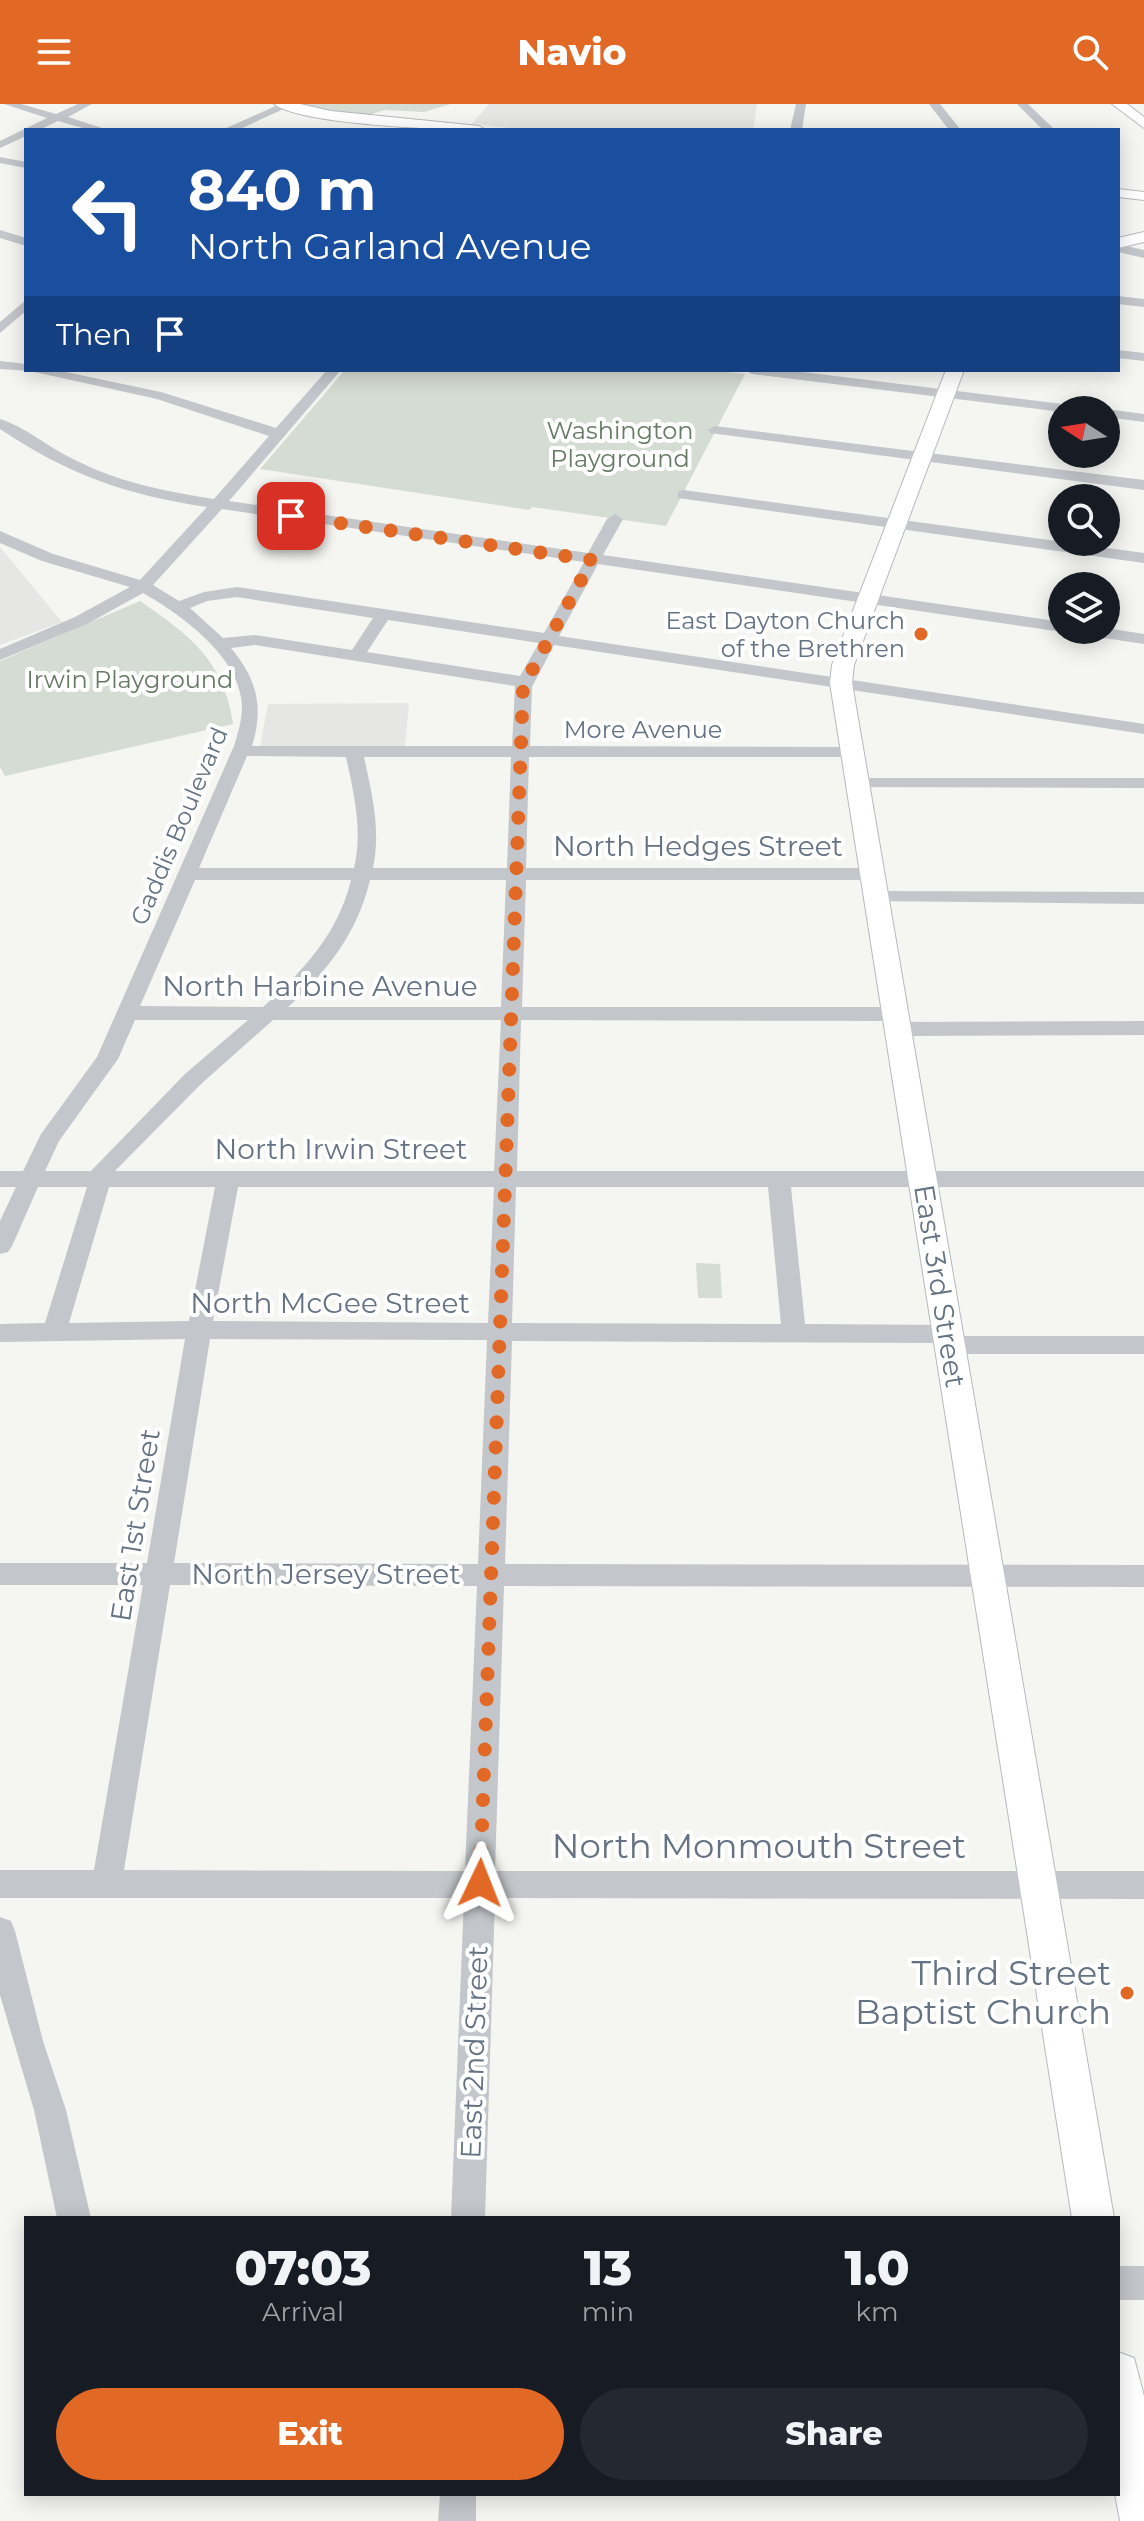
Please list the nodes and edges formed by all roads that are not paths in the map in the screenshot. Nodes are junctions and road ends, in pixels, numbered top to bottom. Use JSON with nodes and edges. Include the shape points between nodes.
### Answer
{"nodes":[{"id":1,"x":9,"y":104,"type":"edge"},
{"id":2,"x":87,"y":104,"type":"edge"},
{"id":3,"x":801,"y":104,"type":"edge"},
{"id":4,"x":934,"y":104,"type":"edge"},
{"id":5,"x":1022,"y":104,"type":"edge"},
{"id":6,"x":1119,"y":104,"type":"edge"},
{"id":7,"x":283,"y":105,"type":"edge"},
{"id":8,"x":59,"y":116,"type":"junction"},
{"id":9,"x":1144,"y":124,"type":"edge"},
{"id":10,"x":34,"y":128,"type":"edge"},
{"id":11,"x":96,"y":128,"type":"edge"},
{"id":12,"x":232,"y":128,"type":"edge"},
{"id":13,"x":459,"y":128,"type":"edge"},
{"id":14,"x":796,"y":128,"type":"edge"},
{"id":15,"x":953,"y":128,"type":"edge"},
{"id":16,"x":1047,"y":128,"type":"edge"},
{"id":17,"x":24,"y":133,"type":"edge"},
{"id":18,"x":0,"y":145,"type":"edge"},
{"id":19,"x":0,"y":160,"type":"edge"},
{"id":20,"x":24,"y":165,"type":"edge"},
{"id":21,"x":1120,"y":193,"type":"edge"},
{"id":22,"x":1144,"y":196,"type":"edge"},
{"id":23,"x":0,"y":234,"type":"edge"},
{"id":24,"x":1144,"y":237,"type":"edge"},
{"id":25,"x":24,"y":241,"type":"edge"},
{"id":26,"x":1120,"y":245,"type":"edge"},
{"id":27,"x":1120,"y":247,"type":"edge"},
{"id":28,"x":1144,"y":254,"type":"edge"},
{"id":29,"x":1120,"y":300,"type":"edge"},
{"id":30,"x":1144,"y":303,"type":"edge"},
{"id":31,"x":24,"y":306,"type":"edge"},
{"id":32,"x":0,"y":329,"type":"edge"},
{"id":33,"x":1120,"y":354,"type":"edge"},
{"id":34,"x":1144,"y":357,"type":"edge"},
{"id":35,"x":0,"y":365,"type":"edge"},
{"id":36,"x":24,"y":368,"type":"edge"},
{"id":37,"x":46,"y":372,"type":"edge"},
{"id":38,"x":332,"y":372,"type":"edge"},
{"id":39,"x":785,"y":372,"type":"edge"},
{"id":40,"x":951,"y":382,"type":"edge"},
{"id":41,"x":1048,"y":403,"type":"edge"},
{"id":42,"x":1120,"y":415,"type":"edge"},
{"id":43,"x":1144,"y":418,"type":"edge"},
{"id":44,"x":0,"y":423,"type":"edge"},
{"id":45,"x":715,"y":430,"type":"dead end"},
{"id":46,"x":278,"y":433,"type":"junction"},
{"id":47,"x":922,"y":456,"type":"junction"},
{"id":48,"x":1144,"y":485,"type":"edge"},
{"id":49,"x":683,"y":495,"type":"dead end"},
{"id":50,"x":216,"y":506,"type":"junction"},
{"id":51,"x":615,"y":519,"type":"dead end"},
{"id":52,"x":896,"y":524,"type":"junction"},
{"id":53,"x":0,"y":536,"type":"edge"},
{"id":54,"x":1144,"y":558,"type":"edge"},
{"id":55,"x":592,"y":560,"type":"junction"},
{"id":56,"x":143,"y":586,"type":"junction"},
{"id":57,"x":868,"y":599,"type":"junction"},
{"id":58,"x":178,"y":607,"type":"junction"},
{"id":59,"x":384,"y":614,"type":"junction"},
{"id":60,"x":1048,"y":625,"type":"edge"},
{"id":61,"x":1120,"y":635,"type":"edge"},
{"id":62,"x":547,"y":639,"type":"junction"},
{"id":63,"x":1144,"y":639,"type":"edge"},
{"id":64,"x":217,"y":644,"type":"junction"},
{"id":65,"x":0,"y":655,"type":"edge"},
{"id":66,"x":356,"y":656,"type":"junction"},
{"id":67,"x":523,"y":682,"type":"junction"},
{"id":68,"x":841,"y":683,"type":"junction"},
{"id":69,"x":1144,"y":729,"type":"edge"},
{"id":70,"x":241,"y":751,"type":"junction"},
{"id":71,"x":354,"y":752,"type":"junction"},
{"id":72,"x":852,"y":752,"type":"junction"},
{"id":73,"x":521,"y":753,"type":"junction"},
{"id":74,"x":858,"y":783,"type":"junction"},
{"id":75,"x":1144,"y":783,"type":"edge"},
{"id":76,"x":188,"y":874,"type":"junction"},
{"id":77,"x":363,"y":874,"type":"junction"},
{"id":78,"x":517,"y":875,"type":"junction"},
{"id":79,"x":875,"y":886,"type":"junction"},
{"id":80,"x":1144,"y":898,"type":"edge"},
{"id":81,"x":129,"y":1013,"type":"junction"},
{"id":82,"x":512,"y":1014,"type":"junction"},
{"id":83,"x":266,"y":1015,"type":"junction"},
{"id":84,"x":897,"y":1021,"type":"junction"},
{"id":85,"x":1144,"y":1028,"type":"edge"},
{"id":86,"x":30,"y":1178,"type":"junction"},
{"id":87,"x":0,"y":1179,"type":"edge"},
{"id":88,"x":99,"y":1179,"type":"junction"},
{"id":89,"x":228,"y":1179,"type":"junction"},
{"id":90,"x":505,"y":1179,"type":"junction"},
{"id":91,"x":1144,"y":1179,"type":"edge"},
{"id":92,"x":779,"y":1180,"type":"junction"},
{"id":93,"x":922,"y":1180,"type":"junction"},
{"id":94,"x":0,"y":1246,"type":"edge"},
{"id":95,"x":199,"y":1330,"type":"junction"},
{"id":96,"x":0,"y":1333,"type":"edge"},
{"id":97,"x":54,"y":1333,"type":"junction"},
{"id":98,"x":500,"y":1334,"type":"junction"},
{"id":99,"x":794,"y":1335,"type":"junction"},
{"id":100,"x":949,"y":1339,"type":"junction"},
{"id":101,"x":1144,"y":1345,"type":"edge"},
{"id":102,"x":0,"y":1574,"type":"edge"},
{"id":103,"x":159,"y":1574,"type":"junction"},
{"id":104,"x":988,"y":1574,"type":"junction"},
{"id":105,"x":491,"y":1575,"type":"junction"},
{"id":106,"x":1144,"y":1576,"type":"edge"},
{"id":107,"x":107,"y":1883,"type":"junction"},
{"id":108,"x":480,"y":1883,"type":"junction"},
{"id":109,"x":0,"y":1884,"type":"edge"},
{"id":110,"x":1038,"y":1884,"type":"junction"},
{"id":111,"x":1144,"y":1885,"type":"edge"},
{"id":112,"x":0,"y":1931,"type":"edge"},
{"id":113,"x":74,"y":2216,"type":"edge"},
{"id":114,"x":468,"y":2216,"type":"edge"},
{"id":115,"x":1093,"y":2216,"type":"edge"},
{"id":116,"x":1120,"y":2283,"type":"edge"},
{"id":117,"x":1144,"y":2283,"type":"edge"},
{"id":118,"x":1120,"y":2386,"type":"edge"},
{"id":119,"x":458,"y":2496,"type":"edge"},
{"id":120,"x":457,"y":2521,"type":"edge"},
{"id":121,"x":1143,"y":2521,"type":"edge"}],
"edges":[{"from":1,"to":8,"type":"street"},
{"from":2,"to":8,"type":"street"},
{"from":3,"to":14,"type":"street"},
{"from":4,"to":15,"type":"street"},
{"from":5,"to":16,"type":"street"},
{"from":6,"to":9,"type":"main road"},
{"from":7,"to":12,"type":"street"},
{"from":7,"to":13,"type":"main road"},
{"from":8,"to":10,"type":"street"},
{"from":8,"to":11,"type":"street"},
{"from":17,"to":18,"type":"street"},
{"from":19,"to":20,"type":"street"},
{"from":21,"to":22,"type":"main road"},
{"from":23,"to":25,"type":"street"},
{"from":24,"to":26,"type":"main road"},
{"from":27,"to":28,"type":"street"},
{"from":29,"to":30,"type":"street"},
{"from":31,"to":32,"type":"street"},
{"from":33,"to":34,"type":"street"},
{"from":35,"to":36,"type":"street"},
{"from":37,"to":46,"type":"street","via":[[147,392]]},
{"from":38,"to":46,"type":"street"},
{"from":39,"to":40,"type":"street"},
{"from":40,"to":41,"type":"street"},
{"from":40,"to":47,"type":"main road","name":"East 3rd Street"},
{"from":42,"to":43,"type":"street"},
{"from":44,"to":50,"type":"street","via":[[65,463],[110,482]]},
{"from":45,"to":47,"type":"street"},
{"from":46,"to":50,"type":"street"},
{"from":47,"to":48,"type":"street"},
{"from":47,"to":52,"type":"main road","name":"East 3rd Street"},
{"from":49,"to":52,"type":"street"},
{"from":50,"to":55,"type":"street"},
{"from":50,"to":56,"type":"street"},
{"from":51,"to":55,"type":"street","name":"East 2nd Street"},
{"from":52,"to":54,"type":"street"},
{"from":52,"to":57,"type":"main road","name":"East 3rd Street"},
{"from":53,"to":56,"type":"street","name":"Gaddis Boulevard","via":[[23,549]]},
{"from":55,"to":57,"type":"street"},
{"from":55,"to":62,"type":"street","name":"East 2nd Street"},
{"from":56,"to":58,"type":"street","name":"Gaddis Boulevard"},
{"from":56,"to":65,"type":"street"},
{"from":57,"to":60,"type":"street"},
{"from":57,"to":68,"type":"main road","name":"East 3rd Street"},
{"from":58,"to":59,"type":"street","via":[[237,592]]},
{"from":58,"to":64,"type":"street","name":"Gaddis Boulevard"},
{"from":59,"to":62,"type":"street"},
{"from":59,"to":66,"type":"street"},
{"from":61,"to":63,"type":"street"},
{"from":62,"to":67,"type":"street","name":"East 2nd Street"},
{"from":62,"to":68,"type":"street"},
{"from":64,"to":66,"type":"street","via":[[255,640]]},
{"from":64,"to":70,"type":"street","name":"Gaddis Boulevard","via":[[248,691],[251,721]]},
{"from":66,"to":67,"type":"street"},
{"from":67,"to":73,"type":"street","name":"East 2nd Street"},
{"from":68,"to":69,"type":"street"},
{"from":68,"to":72,"type":"main road","name":"East 3rd Street"},
{"from":70,"to":71,"type":"street","name":"More Avenue"},
{"from":70,"to":76,"type":"street","name":"Gaddis Boulevard"},
{"from":71,"to":73,"type":"street","name":"More Avenue"},
{"from":71,"to":77,"type":"street","via":[[367,821]]},
{"from":72,"to":73,"type":"street","name":"More Avenue"},
{"from":72,"to":74,"type":"main road","name":"East 3rd Street"},
{"from":73,"to":78,"type":"street","name":"East 2nd Street"},
{"from":74,"to":75,"type":"street"},
{"from":74,"to":79,"type":"main road","name":"East 3rd Street"},
{"from":76,"to":77,"type":"street","name":"North Hedges Street"},
{"from":76,"to":81,"type":"street","name":"Gaddis Boulevard"},
{"from":77,"to":78,"type":"street","name":"North Hedges Street"},
{"from":77,"to":83,"type":"street","via":[[338,939],[303,982]]},
{"from":78,"to":79,"type":"street","name":"North Hedges Street"},
{"from":78,"to":82,"type":"street","name":"East 2nd Street"},
{"from":79,"to":80,"type":"street","name":"North Hedges Street"},
{"from":79,"to":84,"type":"main road","name":"East 3rd Street"},
{"from":81,"to":83,"type":"street","name":"North Harbine Avenue"},
{"from":81,"to":86,"type":"street","name":"Gaddis Boulevard","via":[[107,1059],[63,1117]]},
{"from":82,"to":83,"type":"street","name":"North Harbine Avenue"},
{"from":82,"to":84,"type":"street","name":"North Harbine Avenue"},
{"from":82,"to":90,"type":"street","name":"East 2nd Street"},
{"from":83,"to":88,"type":"street","via":[[155,1116]]},
{"from":84,"to":85,"type":"street","name":"North Harbine Avenue"},
{"from":84,"to":93,"type":"main road","name":"East 3rd Street"},
{"from":86,"to":87,"type":"street","name":"North Irwin Street"},
{"from":86,"to":88,"type":"street","name":"North Irwin Street"},
{"from":86,"to":94,"type":"street","name":"Gaddis Boulevard"},
{"from":88,"to":89,"type":"street","name":"North Irwin Street"},
{"from":88,"to":97,"type":"street"},
{"from":89,"to":90,"type":"street","name":"North Irwin Street"},
{"from":89,"to":95,"type":"street","name":"East 1st Street"},
{"from":90,"to":92,"type":"street","name":"North Irwin Street"},
{"from":90,"to":98,"type":"street","name":"East 2nd Street"},
{"from":91,"to":93,"type":"street","name":"North Irwin Street"},
{"from":92,"to":93,"type":"street","name":"North Irwin Street"},
{"from":92,"to":99,"type":"street"},
{"from":93,"to":100,"type":"main road","name":"East 3rd Street"},
{"from":95,"to":97,"type":"street","name":"North McGee Street"},
{"from":95,"to":98,"type":"street","name":"North McGee Street"},
{"from":95,"to":103,"type":"street","name":"East 1st Street"},
{"from":96,"to":97,"type":"street","name":"North McGee Street"},
{"from":98,"to":99,"type":"street","name":"North McGee Street"},
{"from":98,"to":105,"type":"street","name":"East 2nd Street"},
{"from":99,"to":100,"type":"street","name":"North McGee Street"},
{"from":100,"to":101,"type":"street","name":"North McGee Street"},
{"from":100,"to":104,"type":"main road","name":"East 3rd Street"},
{"from":102,"to":103,"type":"street","name":"North Jersey Street"},
{"from":103,"to":105,"type":"street","name":"North Jersey Street"},
{"from":103,"to":107,"type":"street","name":"East 1st Street"},
{"from":104,"to":105,"type":"street","name":"North Jersey Street"},
{"from":104,"to":106,"type":"street","name":"North Jersey Street"},
{"from":104,"to":110,"type":"main road","name":"East 3rd Street"},
{"from":105,"to":108,"type":"street","name":"East 2nd Street"},
{"from":107,"to":108,"type":"street","name":"North Monmouth Street"},
{"from":107,"to":109,"type":"street","name":"North Monmouth Street"},
{"from":108,"to":110,"type":"street","name":"North Monmouth Street"},
{"from":108,"to":114,"type":"street","name":"East 2nd Street"},
{"from":110,"to":111,"type":"street","name":"North Monmouth Street"},
{"from":110,"to":115,"type":"main road","name":"East 3rd Street"},
{"from":112,"to":113,"type":"street"},
{"from":116,"to":117,"type":"street"},
{"from":118,"to":121,"type":"main road"},
{"from":119,"to":120,"type":"street"}]}
